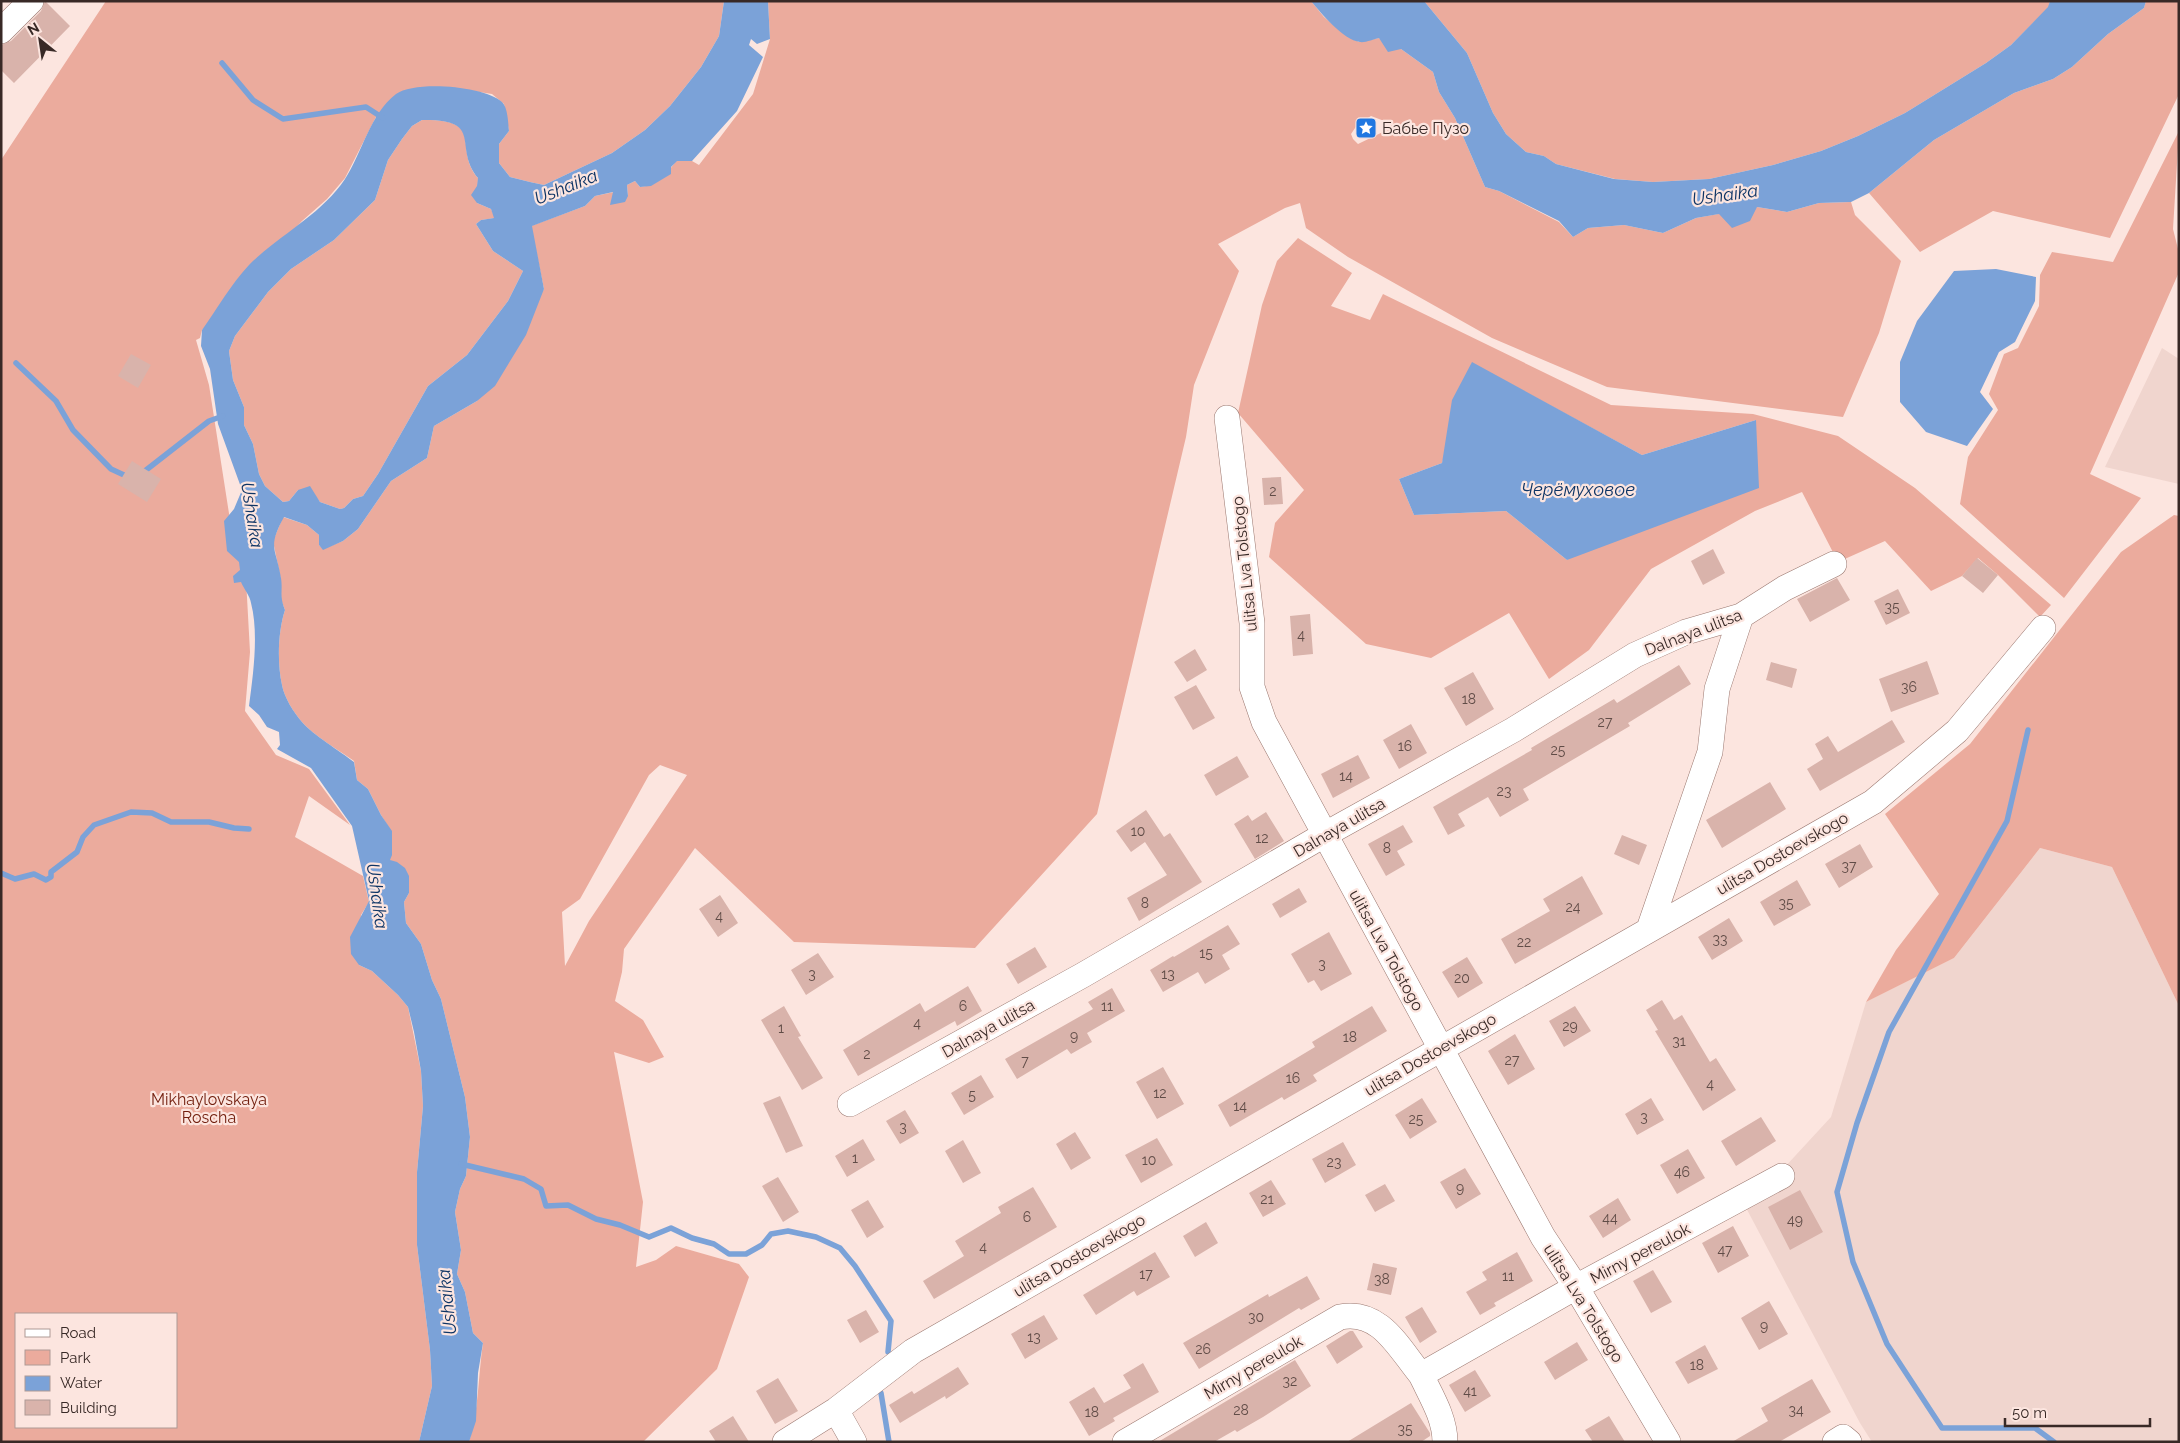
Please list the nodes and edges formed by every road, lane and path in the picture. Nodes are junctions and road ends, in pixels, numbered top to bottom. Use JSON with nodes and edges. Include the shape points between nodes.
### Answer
{"nodes":[{"id":1,"x":31,"y":1,"type":"edge"},
{"id":2,"x":1,"y":31,"type":"edge"},
{"id":3,"x":1227,"y":418,"type":"dead end"},
{"id":4,"x":1834,"y":564,"type":"dead end"},
{"id":5,"x":1741,"y":616,"type":"junction"},
{"id":6,"x":2044,"y":628,"type":"dead end"},
{"id":7,"x":1324,"y":836,"type":"junction"},
{"id":8,"x":1649,"y":929,"type":"junction"},
{"id":9,"x":1442,"y":1047,"type":"junction"},
{"id":10,"x":850,"y":1104,"type":"dead end"},
{"id":11,"x":1782,"y":1176,"type":"dead end"},
{"id":12,"x":1576,"y":1287,"type":"junction"},
{"id":13,"x":1421,"y":1375,"type":"junction"},
{"id":14,"x":836,"y":1410,"type":"junction"},
{"id":15,"x":785,"y":1442,"type":"edge"},
{"id":16,"x":854,"y":1442,"type":"edge"},
{"id":17,"x":1126,"y":1442,"type":"edge"},
{"id":18,"x":1444,"y":1442,"type":"edge"},
{"id":19,"x":1668,"y":1442,"type":"edge"},
{"id":20,"x":1834,"y":1442,"type":"edge"},
{"id":21,"x":1849,"y":1442,"type":"edge"}],
"edges":[{"from":1,"to":2,"type":"street"},
{"from":3,"to":7,"type":"street","name":"ulitsa Lva Tolstogo","via":[[1252,623],[1252,687],[1264,722]]},
{"from":4,"to":5,"type":"street","name":"Dalnaya ulitsa","via":[[1785,588]]},
{"from":5,"to":7,"type":"street","name":"Dalnaya ulitsa","via":[[1686,632],[1635,655],[1513,730]]},
{"from":5,"to":8,"type":"street","via":[[1717,689],[1710,752]]},
{"from":6,"to":8,"type":"street","name":"ulitsa Dostoevskogo","via":[[1957,731],[1873,802]]},
{"from":7,"to":9,"type":"street","name":"ulitsa Lva Tolstogo"},
{"from":7,"to":10,"type":"street","name":"Dalnaya ulitsa"},
{"from":8,"to":9,"type":"street","name":"ulitsa Dostoevskogo"},
{"from":9,"to":12,"type":"street","name":"ulitsa Lva Tolstogo","via":[[1543,1237]]},
{"from":9,"to":14,"type":"street","name":"ulitsa Dostoevskogo","via":[[913,1350]]},
{"from":11,"to":12,"type":"street","name":"Mirny pereulok"},
{"from":12,"to":13,"type":"street","name":"Mirny pereulok"},
{"from":12,"to":19,"type":"street","name":"ulitsa Lva Tolstogo"},
{"from":13,"to":17,"type":"street","name":"Mirny pereulok","via":[[1376,1322],[1352,1314],[1340,1317]]},
{"from":13,"to":18,"type":"street","name":"Mirny pereulok","via":[[1440,1417]]},
{"from":14,"to":15,"type":"street","name":"ulitsa Dostoevskogo"},
{"from":14,"to":16,"type":"street"},
{"from":20,"to":21,"type":"street","via":[[1843,1437]]}]}
